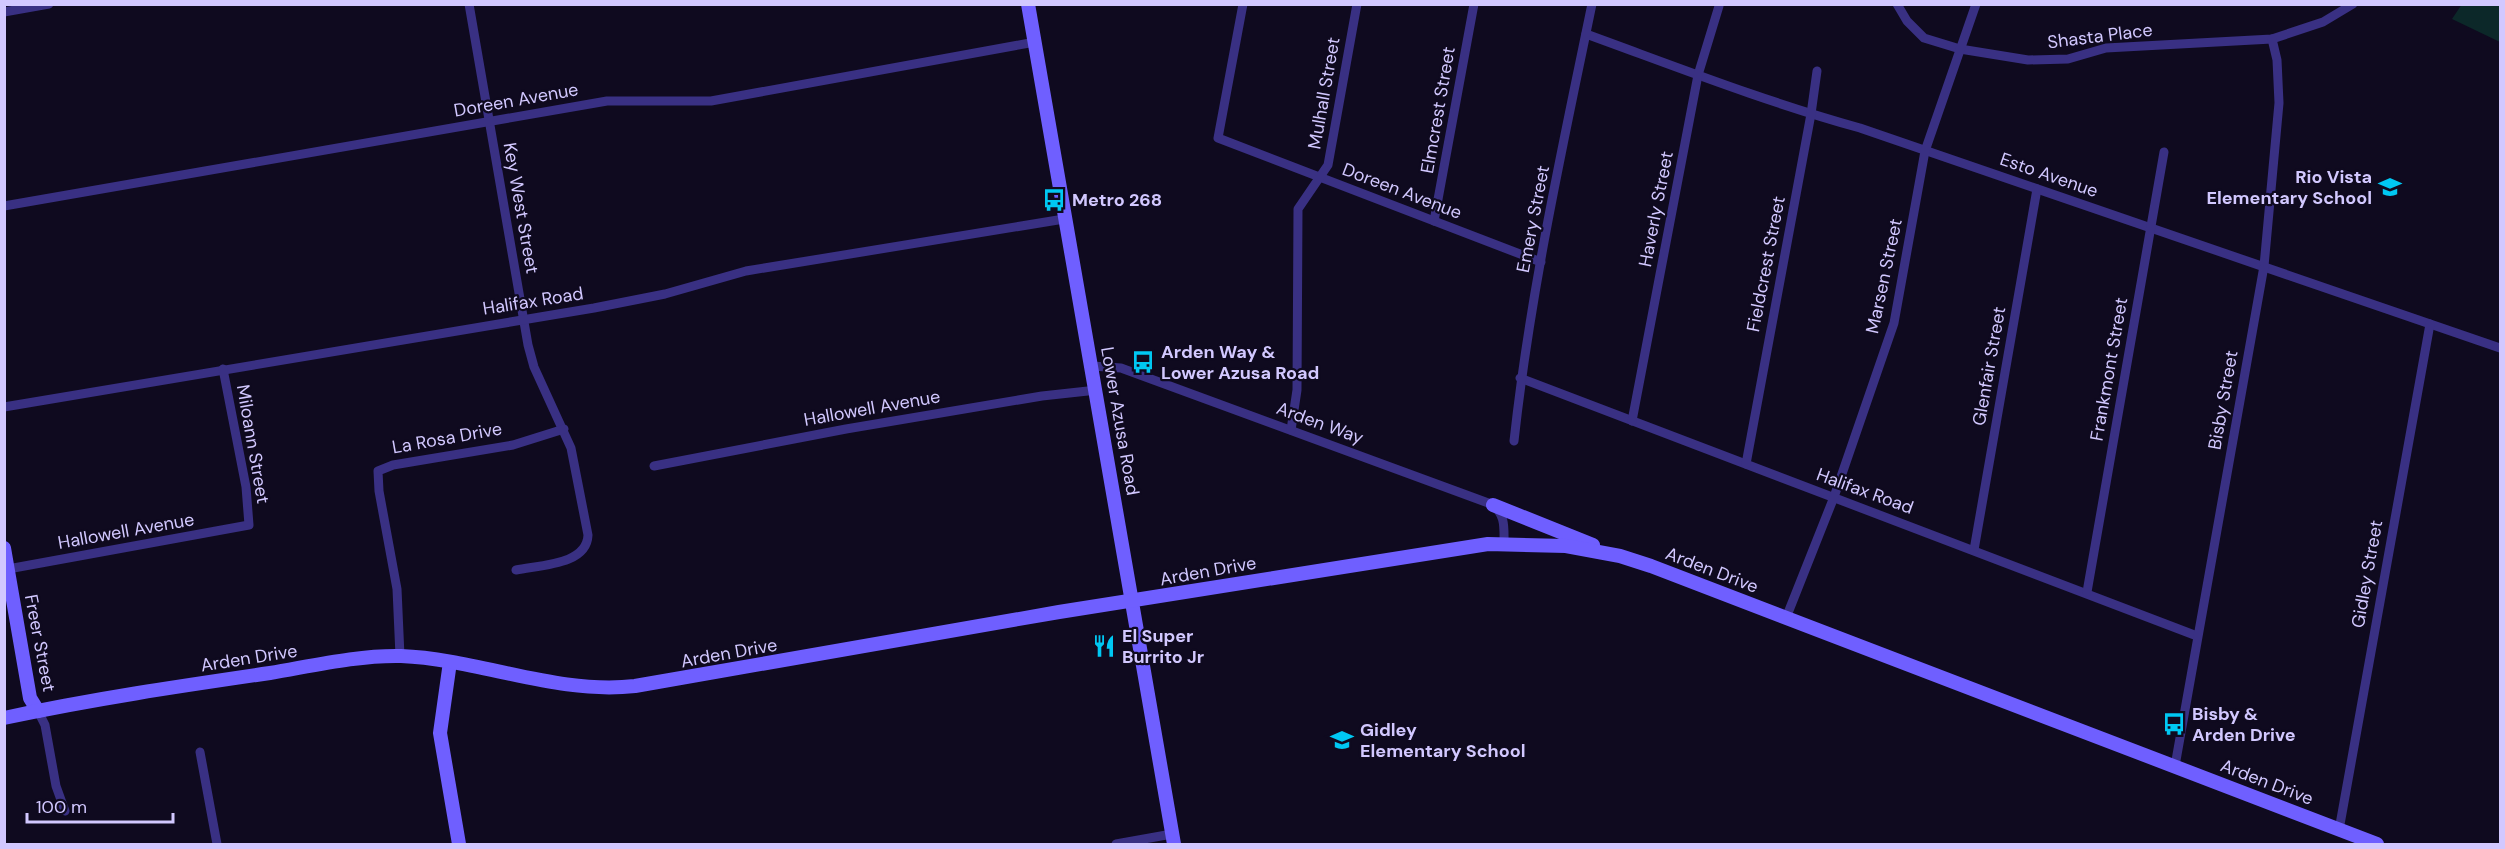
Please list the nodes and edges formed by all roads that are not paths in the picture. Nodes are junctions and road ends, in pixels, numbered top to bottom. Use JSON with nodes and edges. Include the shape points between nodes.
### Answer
{"nodes":[{"id":1,"x":49,"y":4,"type":"edge"},
{"id":2,"x":469,"y":4,"type":"edge"},
{"id":3,"x":1028,"y":4,"type":"edge"},
{"id":4,"x":1243,"y":4,"type":"edge"},
{"id":5,"x":1358,"y":4,"type":"edge"},
{"id":6,"x":1474,"y":4,"type":"edge"},
{"id":7,"x":1592,"y":4,"type":"edge"},
{"id":8,"x":1897,"y":4,"type":"edge"},
{"id":9,"x":1976,"y":4,"type":"edge"},
{"id":10,"x":2354,"y":4,"type":"edge"},
{"id":11,"x":1719,"y":6,"type":"edge"},
{"id":12,"x":4,"y":12,"type":"edge"},
{"id":13,"x":1586,"y":34,"type":"junction"},
{"id":14,"x":2272,"y":39,"type":"junction"},
{"id":15,"x":1035,"y":42,"type":"junction"},
{"id":16,"x":1960,"y":48,"type":"junction"},
{"id":17,"x":1817,"y":71,"type":"dead end"},
{"id":18,"x":1698,"y":75,"type":"junction"},
{"id":19,"x":1811,"y":114,"type":"junction"},
{"id":20,"x":489,"y":122,"type":"junction"},
{"id":21,"x":1925,"y":151,"type":"junction"},
{"id":22,"x":2164,"y":152,"type":"dead end"},
{"id":23,"x":1318,"y":177,"type":"junction"},
{"id":24,"x":2037,"y":189,"type":"junction"},
{"id":25,"x":4,"y":206,"type":"edge"},
{"id":26,"x":1064,"y":219,"type":"junction"},
{"id":27,"x":1434,"y":221,"type":"junction"},
{"id":28,"x":2150,"y":228,"type":"junction"},
{"id":29,"x":1541,"y":262,"type":"junction"},
{"id":30,"x":2264,"y":266,"type":"junction"},
{"id":31,"x":524,"y":320,"type":"junction"},
{"id":32,"x":2430,"y":324,"type":"junction"},
{"id":33,"x":2500,"y":348,"type":"edge"},
{"id":34,"x":1092,"y":366,"type":"junction"},
{"id":35,"x":223,"y":369,"type":"junction"},
{"id":36,"x":1520,"y":378,"type":"junction"},
{"id":37,"x":1097,"y":390,"type":"junction"},
{"id":38,"x":4,"y":407,"type":"edge"},
{"id":39,"x":1632,"y":420,"type":"junction"},
{"id":40,"x":564,"y":429,"type":"junction"},
{"id":41,"x":1291,"y":430,"type":"junction"},
{"id":42,"x":1514,"y":441,"type":"dead end"},
{"id":43,"x":1746,"y":464,"type":"junction"},
{"id":44,"x":654,"y":466,"type":"dead end"},
{"id":45,"x":1834,"y":497,"type":"junction"},
{"id":46,"x":1493,"y":505,"type":"junction"},
{"id":47,"x":249,"y":525,"type":"joint"},
{"id":48,"x":1504,"y":545,"type":"junction"},
{"id":49,"x":4,"y":548,"type":"edge"},
{"id":50,"x":1974,"y":550,"type":"junction"},
{"id":51,"x":1620,"y":556,"type":"junction"},
{"id":52,"x":9,"y":569,"type":"junction"},
{"id":53,"x":516,"y":570,"type":"dead end"},
{"id":54,"x":2087,"y":592,"type":"junction"},
{"id":55,"x":1133,"y":602,"type":"junction"},
{"id":56,"x":1786,"y":618,"type":"junction"},
{"id":57,"x":2197,"y":636,"type":"junction"},
{"id":58,"x":400,"y":656,"type":"junction"},
{"id":59,"x":450,"y":662,"type":"junction"},
{"id":60,"x":38,"y":711,"type":"junction"},
{"id":61,"x":4,"y":718,"type":"edge"},
{"id":62,"x":200,"y":752,"type":"dead end"},
{"id":63,"x":2175,"y":766,"type":"junction"},
{"id":64,"x":66,"y":811,"type":"dead end"},
{"id":65,"x":2339,"y":830,"type":"junction"},
{"id":66,"x":1173,"y":839,"type":"edge"},
{"id":67,"x":218,"y":844,"type":"edge"},
{"id":68,"x":459,"y":844,"type":"edge"},
{"id":69,"x":1116,"y":844,"type":"edge"},
{"id":70,"x":2377,"y":844,"type":"edge"}],
"edges":[{"from":1,"to":12,"type":"street"},
{"from":2,"to":20,"type":"street","name":"Key West Street"},
{"from":3,"to":15,"type":"street","name":"Lower Azusa Road"},
{"from":4,"to":23,"type":"street","name":"Doreen Avenue","via":[[1218,138]]},
{"from":5,"to":23,"type":"street","name":"Mulhall Street","via":[[1328,165]]},
{"from":6,"to":27,"type":"street","name":"Elmcrest Street"},
{"from":7,"to":13,"type":"street","name":"Emery Street"},
{"from":8,"to":16,"type":"street","name":"Shasta Place","via":[[1924,38]]},
{"from":9,"to":16,"type":"street","name":"Marsen Street"},
{"from":10,"to":14,"type":"street","name":"Shasta Place","via":[[2323,22]]},
{"from":11,"to":18,"type":"street","name":"Haverly Street"},
{"from":13,"to":18,"type":"street","name":"Esto Avenue"},
{"from":13,"to":29,"type":"street","name":"Emery Street"},
{"from":14,"to":16,"type":"street","name":"Shasta Place","via":[[2106,48],[2068,59],[2028,60]]},
{"from":14,"to":30,"type":"street","name":"Bisby Street","via":[[2279,103]]},
{"from":15,"to":20,"type":"street","name":"Doreen Avenue","via":[[711,100],[607,101]]},
{"from":15,"to":26,"type":"street","name":"Lower Azusa Road"},
{"from":16,"to":21,"type":"street","name":"Marsen Street"},
{"from":17,"to":19,"type":"street","name":"Fieldcrest Street"},
{"from":18,"to":19,"type":"street","name":"Esto Avenue"},
{"from":18,"to":39,"type":"street","name":"Haverly Street"},
{"from":19,"to":21,"type":"street","name":"Esto Avenue"},
{"from":19,"to":43,"type":"street","name":"Fieldcrest Street"},
{"from":20,"to":25,"type":"street","name":"Doreen Avenue"},
{"from":20,"to":31,"type":"street","name":"Key West Street"},
{"from":21,"to":24,"type":"street","name":"Esto Avenue"},
{"from":21,"to":45,"type":"street","name":"Marsen Street","via":[[1894,323]]},
{"from":22,"to":28,"type":"street","name":"Frankmont Street"},
{"from":23,"to":27,"type":"street","name":"Doreen Avenue"},
{"from":23,"to":41,"type":"street","name":"Mulhall Street","via":[[1298,209],[1297,390]]},
{"from":24,"to":28,"type":"street","name":"Esto Avenue"},
{"from":24,"to":50,"type":"street","name":"Glenfair Street"},
{"from":26,"to":31,"type":"street","name":"Halifax Road","via":[[746,271],[635,301]]},
{"from":26,"to":34,"type":"street","name":"Lower Azusa Road"},
{"from":27,"to":29,"type":"street","name":"Doreen Avenue"},
{"from":28,"to":30,"type":"street","name":"Esto Avenue"},
{"from":28,"to":54,"type":"street","name":"Frankmont Street"},
{"from":29,"to":36,"type":"street","name":"Emery Street"},
{"from":30,"to":32,"type":"street","name":"Esto Avenue"},
{"from":30,"to":57,"type":"street","name":"Bisby Street"},
{"from":31,"to":35,"type":"street","name":"Halifax Road"},
{"from":31,"to":40,"type":"street","name":"Key West Street","via":[[534,367]]},
{"from":32,"to":33,"type":"street","name":"Esto Avenue"},
{"from":32,"to":65,"type":"street","name":"Gidley Street"},
{"from":34,"to":37,"type":"street","name":"Lower Azusa Road"},
{"from":34,"to":41,"type":"street","name":"Arden Way","via":[[1121,368]]},
{"from":35,"to":38,"type":"street","name":"Halifax Road"},
{"from":35,"to":47,"type":"street","name":"Miloann Street","via":[[246,487]]},
{"from":36,"to":39,"type":"street","name":"Halifax Road"},
{"from":36,"to":42,"type":"street","name":"Emery Street"},
{"from":37,"to":44,"type":"street","name":"Hallowell Avenue","via":[[846,429]]},
{"from":37,"to":55,"type":"street","name":"Lower Azusa Road"},
{"from":39,"to":43,"type":"street","name":"Halifax Road"},
{"from":40,"to":53,"type":"street","name":"Key West Street","via":[[578,481],[588,546],[568,559]]},
{"from":40,"to":58,"type":"street","name":"La Rosa Drive","via":[[513,445],[393,465],[378,471],[378,491],[397,589]]},
{"from":41,"to":46,"type":"street","name":"Arden Way"},
{"from":43,"to":45,"type":"street","name":"Halifax Road"},
{"from":45,"to":50,"type":"street","name":"Halifax Road"},
{"from":45,"to":56,"type":"street","name":"Marsen Street"},
{"from":46,"to":48,"type":"street","via":[[1504,521]]},
{"from":46,"to":51,"type":"street"},
{"from":47,"to":52,"type":"street","name":"Hallowell Avenue"},
{"from":48,"to":51,"type":"street","name":"Arden Drive","via":[[1566,546]]},
{"from":48,"to":55,"type":"street","name":"Arden Drive","via":[[1482,545]]},
{"from":49,"to":52,"type":"street","name":"Freer Street"},
{"from":50,"to":54,"type":"street","name":"Halifax Road"},
{"from":51,"to":56,"type":"street","name":"Arden Drive"},
{"from":52,"to":60,"type":"street","name":"Freer Street","via":[[30,698]]},
{"from":54,"to":57,"type":"street","name":"Halifax Road"},
{"from":55,"to":59,"type":"street","name":"Arden Drive","via":[[623,687],[588,687]]},
{"from":55,"to":66,"type":"street","name":"Lower Azusa Road"},
{"from":56,"to":63,"type":"street","name":"Arden Drive"},
{"from":57,"to":63,"type":"street","name":"Bisby Street"},
{"from":58,"to":59,"type":"street","name":"Arden Drive"},
{"from":58,"to":60,"type":"street","name":"Arden Drive","via":[[366,658]]},
{"from":59,"to":68,"type":"street","via":[[440,733]]},
{"from":60,"to":61,"type":"street","name":"Arden Drive"},
{"from":60,"to":64,"type":"street","name":"Freer Street"},
{"from":62,"to":67,"type":"street"},
{"from":63,"to":65,"type":"street","name":"Arden Drive"},
{"from":65,"to":70,"type":"street","name":"Arden Drive"},
{"from":66,"to":69,"type":"street"}]}
